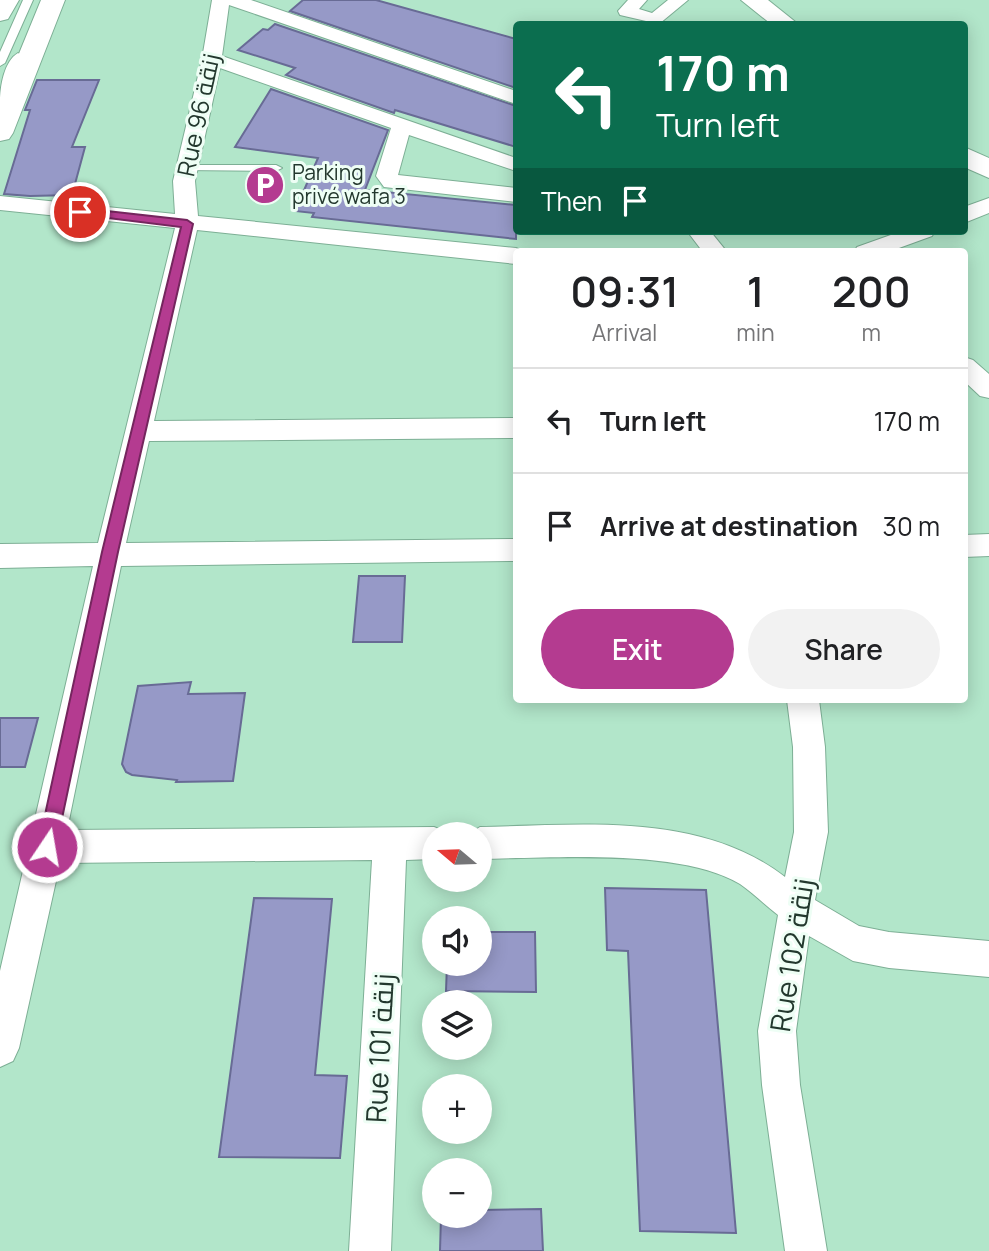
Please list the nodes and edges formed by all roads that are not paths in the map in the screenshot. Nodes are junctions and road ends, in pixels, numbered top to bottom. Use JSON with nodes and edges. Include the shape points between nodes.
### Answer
{"nodes":[{"id":1,"x":7,"y":0,"type":"edge"},
{"id":2,"x":28,"y":0,"type":"edge"},
{"id":3,"x":43,"y":0,"type":"edge"},
{"id":4,"x":53,"y":0,"type":"edge"},
{"id":5,"x":221,"y":0,"type":"edge"},
{"id":6,"x":233,"y":0,"type":"edge"},
{"id":7,"x":638,"y":0,"type":"edge"},
{"id":8,"x":679,"y":0,"type":"edge"},
{"id":9,"x":753,"y":0,"type":"edge"},
{"id":10,"x":0,"y":14,"type":"edge"},
{"id":11,"x":782,"y":21,"type":"edge"},
{"id":12,"x":212,"y":59,"type":"junction"},
{"id":13,"x":0,"y":64,"type":"edge"},
{"id":14,"x":513,"y":97,"type":"edge"},
{"id":15,"x":0,"y":99,"type":"edge"},
{"id":16,"x":402,"y":125,"type":"junction"},
{"id":17,"x":0,"y":133,"type":"edge"},
{"id":18,"x":968,"y":157,"type":"edge"},
{"id":19,"x":513,"y":164,"type":"edge"},
{"id":20,"x":187,"y":168,"type":"junction"},
{"id":21,"x":276,"y":168,"type":"dead end"},
{"id":22,"x":989,"y":170,"type":"edge"},
{"id":23,"x":513,"y":195,"type":"edge"},
{"id":24,"x":0,"y":203,"type":"edge"},
{"id":25,"x":989,"y":205,"type":"edge"},
{"id":26,"x":968,"y":214,"type":"edge"},
{"id":27,"x":187,"y":224,"type":"junction"},
{"id":28,"x":913,"y":235,"type":"edge"},
{"id":29,"x":876,"y":248,"type":"edge"},
{"id":30,"x":513,"y":257,"type":"edge"},
{"id":31,"x":968,"y":370,"type":"edge"},
{"id":32,"x":989,"y":389,"type":"edge"},
{"id":33,"x":513,"y":428,"type":"edge"},
{"id":34,"x":141,"y":431,"type":"junction"},
{"id":35,"x":989,"y":545,"type":"edge"},
{"id":36,"x":968,"y":546,"type":"edge"},
{"id":37,"x":513,"y":550,"type":"edge"},
{"id":38,"x":110,"y":552,"type":"junction"},
{"id":39,"x":0,"y":556,"type":"edge"},
{"id":40,"x":803,"y":703,"type":"edge"},
{"id":41,"x":492,"y":843,"type":"edge"},
{"id":42,"x":390,"y":844,"type":"junction"},
{"id":43,"x":422,"y":844,"type":"edge"},
{"id":44,"x":47,"y":847,"type":"junction"},
{"id":45,"x":798,"y":909,"type":"junction"},
{"id":46,"x":989,"y":959,"type":"edge"},
{"id":47,"x":0,"y":1048,"type":"edge"},
{"id":48,"x":370,"y":1251,"type":"edge"},
{"id":49,"x":806,"y":1251,"type":"edge"}],
"edges":[{"from":1,"to":10,"type":"main road"},
{"from":2,"to":13,"type":"lane"},
{"from":3,"to":15,"type":"lane"},
{"from":4,"to":17,"type":"main road"},
{"from":5,"to":12,"type":"street","name":"Rue 96 زنقة"},
{"from":6,"to":14,"type":"street"},
{"from":7,"to":8,"type":"street","via":[[627,10],[657,20]]},
{"from":9,"to":11,"type":"main road"},
{"from":12,"to":16,"type":"street"},
{"from":12,"to":20,"type":"street","name":"Rue 96 زنقة"},
{"from":16,"to":19,"type":"street"},
{"from":16,"to":23,"type":"street","via":[[387,176],[392,182]]},
{"from":18,"to":22,"type":"main road"},
{"from":20,"to":21,"type":"lane"},
{"from":20,"to":27,"type":"street","name":"Rue 96 زنقة","via":[[183,195]]},
{"from":24,"to":27,"type":"street"},
{"from":25,"to":26,"type":"street"},
{"from":27,"to":30,"type":"street"},
{"from":27,"to":34,"type":"street","name":"Rue 96 زنقة"},
{"from":28,"to":29,"type":"street"},
{"from":31,"to":32,"type":"street"},
{"from":33,"to":34,"type":"street"},
{"from":34,"to":38,"type":"street","name":"Rue 96 زنقة"},
{"from":35,"to":36,"type":"street"},
{"from":37,"to":38,"type":"street"},
{"from":38,"to":39,"type":"street"},
{"from":38,"to":44,"type":"street","name":"Rue 96 زنقة"},
{"from":40,"to":45,"type":"street","name":"Rue 102 زنقة","via":[[811,832]]},
{"from":41,"to":45,"type":"street","via":[[618,841],[695,851],[750,871]]},
{"from":42,"to":43,"type":"street"},
{"from":42,"to":44,"type":"street"},
{"from":42,"to":48,"type":"street","name":"Rue 101 زنقة"},
{"from":44,"to":47,"type":"street","name":"Rue 96 زنقة"},
{"from":45,"to":46,"type":"street","via":[[853,943]]},
{"from":45,"to":49,"type":"street","name":"Rue 102 زنقة","via":[[777,1031]]}]}
